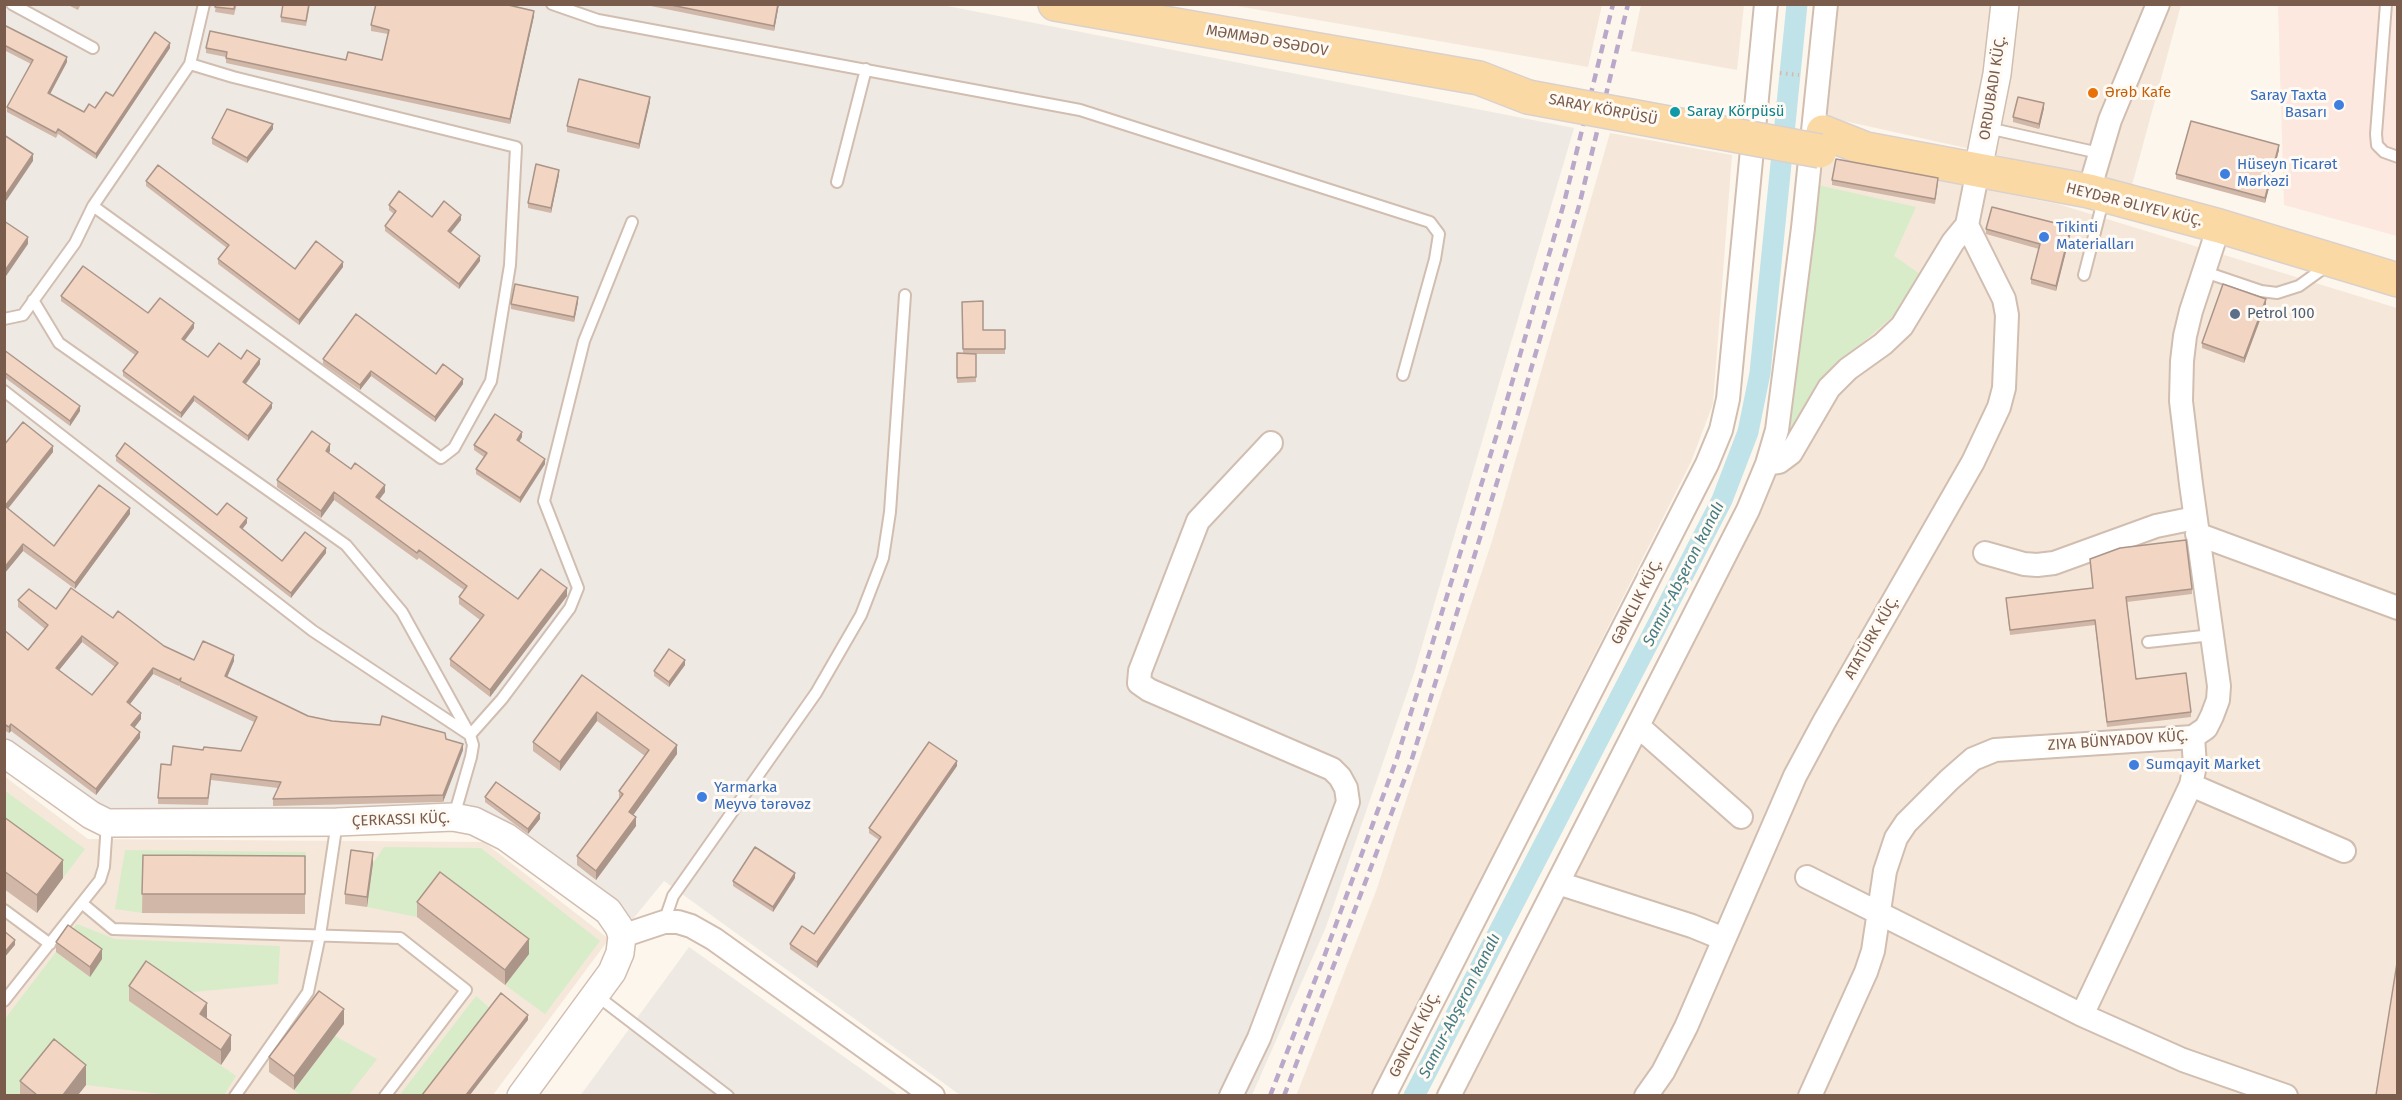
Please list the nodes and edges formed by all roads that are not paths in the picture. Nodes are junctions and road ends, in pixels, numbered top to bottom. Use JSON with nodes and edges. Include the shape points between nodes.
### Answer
{"nodes":[{"id":1,"x":12,"y":4,"type":"edge"},
{"id":2,"x":204,"y":4,"type":"edge"},
{"id":3,"x":552,"y":4,"type":"edge"},
{"id":4,"x":1055,"y":4,"type":"edge"},
{"id":5,"x":1766,"y":4,"type":"edge"},
{"id":6,"x":1826,"y":4,"type":"edge"},
{"id":7,"x":2005,"y":4,"type":"edge"},
{"id":8,"x":2158,"y":4,"type":"edge"},
{"id":9,"x":2386,"y":4,"type":"edge"},
{"id":10,"x":31,"y":9,"type":"edge"},
{"id":11,"x":93,"y":48,"type":"dead end"},
{"id":12,"x":190,"y":64,"type":"junction"},
{"id":13,"x":866,"y":69,"type":"junction"},
{"id":14,"x":1531,"y":86,"type":"joint"},
{"id":15,"x":1988,"y":128,"type":"junction"},
{"id":16,"x":1821,"y":141,"type":"joint"},
{"id":17,"x":2099,"y":153,"type":"junction"},
{"id":18,"x":2397,"y":157,"type":"edge"},
{"id":19,"x":1978,"y":170,"type":"junction"},
{"id":20,"x":837,"y":182,"type":"dead end"},
{"id":21,"x":2097,"y":193,"type":"junction"},
{"id":22,"x":93,"y":206,"type":"junction"},
{"id":23,"x":632,"y":222,"type":"dead end"},
{"id":24,"x":1967,"y":225,"type":"junction"},
{"id":25,"x":2219,"y":226,"type":"junction"},
{"id":26,"x":2335,"y":260,"type":"junction"},
{"id":27,"x":2205,"y":272,"type":"junction"},
{"id":28,"x":2084,"y":275,"type":"dead end"},
{"id":29,"x":2397,"y":280,"type":"edge"},
{"id":30,"x":905,"y":295,"type":"dead end"},
{"id":31,"x":33,"y":300,"type":"junction"},
{"id":32,"x":4,"y":319,"type":"edge"},
{"id":33,"x":1403,"y":375,"type":"dead end"},
{"id":34,"x":4,"y":391,"type":"edge"},
{"id":35,"x":1271,"y":443,"type":"dead end"},
{"id":36,"x":1767,"y":464,"type":"junction"},
{"id":37,"x":2196,"y":526,"type":"junction"},
{"id":38,"x":1986,"y":553,"type":"dead end"},
{"id":39,"x":2397,"y":608,"type":"edge"},
{"id":40,"x":2212,"y":635,"type":"junction"},
{"id":41,"x":2148,"y":642,"type":"dead end"},
{"id":42,"x":1638,"y":726,"type":"junction"},
{"id":43,"x":470,"y":735,"type":"junction"},
{"id":44,"x":2193,"y":737,"type":"junction"},
{"id":45,"x":4,"y":753,"type":"edge"},
{"id":46,"x":2191,"y":785,"type":"junction"},
{"id":47,"x":453,"y":817,"type":"junction"},
{"id":48,"x":1741,"y":817,"type":"dead end"},
{"id":49,"x":338,"y":822,"type":"junction"},
{"id":50,"x":107,"y":823,"type":"junction"},
{"id":51,"x":2344,"y":851,"type":"dead end"},
{"id":52,"x":1807,"y":877,"type":"dead end"},
{"id":53,"x":1558,"y":883,"type":"junction"},
{"id":54,"x":82,"y":904,"type":"junction"},
{"id":55,"x":4,"y":910,"type":"edge"},
{"id":56,"x":1880,"y":913,"type":"junction"},
{"id":57,"x":664,"y":922,"type":"junction"},
{"id":58,"x":320,"y":936,"type":"junction"},
{"id":59,"x":622,"y":936,"type":"junction"},
{"id":60,"x":1724,"y":939,"type":"junction"},
{"id":61,"x":50,"y":944,"type":"junction"},
{"id":62,"x":596,"y":994,"type":"junction"},
{"id":63,"x":4,"y":1001,"type":"edge"},
{"id":64,"x":2082,"y":1015,"type":"junction"},
{"id":65,"x":235,"y":1095,"type":"edge"},
{"id":66,"x":385,"y":1095,"type":"edge"},
{"id":67,"x":521,"y":1095,"type":"edge"},
{"id":68,"x":728,"y":1095,"type":"edge"},
{"id":69,"x":933,"y":1095,"type":"edge"},
{"id":70,"x":1231,"y":1095,"type":"edge"},
{"id":71,"x":1384,"y":1095,"type":"edge"},
{"id":72,"x":1449,"y":1095,"type":"edge"},
{"id":73,"x":1646,"y":1095,"type":"edge"},
{"id":74,"x":1810,"y":1095,"type":"edge"},
{"id":75,"x":2286,"y":1095,"type":"edge"}],
"edges":[{"from":1,"to":10,"type":"lane"},
{"from":2,"to":12,"type":"lane"},
{"from":3,"to":13,"type":"lane","via":[[598,20]]},
{"from":4,"to":14,"type":"main road","name":"MƏMMƏD ƏSƏDOV"},
{"from":5,"to":71,"type":"street","name":"GƏNCLIK KÜÇ.","via":[[1728,399],[1721,430]]},
{"from":6,"to":36,"type":"street","via":[[1779,419]]},
{"from":7,"to":15,"type":"street","name":"ORDUBADI KÜÇ."},
{"from":8,"to":17,"type":"street"},
{"from":9,"to":18,"type":"lane","via":[[2376,134],[2377,145]]},
{"from":10,"to":11,"type":"lane"},
{"from":12,"to":22,"type":"lane"},
{"from":12,"to":22,"type":"lane","via":[[516,147],[510,265],[491,381],[454,448],[441,458]]},
{"from":13,"to":20,"type":"lane"},
{"from":13,"to":33,"type":"lane","via":[[1080,110],[1430,222],[1439,234],[1437,251]]},
{"from":14,"to":16,"type":"main road","name":"SARAY KÖRPÜSÜ","bridge":true},
{"from":15,"to":17,"type":"lane"},
{"from":15,"to":19,"type":"street","name":"ORDUBADI KÜÇ."},
{"from":16,"to":19,"type":"main road","name":"HEYDƏR ƏLIYEV KÜÇ."},
{"from":17,"to":21,"type":"street"},
{"from":19,"to":21,"type":"main road","name":"HEYDƏR ƏLIYEV KÜÇ."},
{"from":19,"to":24,"type":"street"},
{"from":21,"to":25,"type":"main road","name":"HEYDƏR ƏLIYEV KÜÇ."},
{"from":21,"to":28,"type":"lane"},
{"from":22,"to":31,"type":"lane","via":[[75,243]]},
{"from":23,"to":43,"type":"lane","via":[[584,341],[544,501],[578,588],[570,608]]},
{"from":24,"to":36,"type":"street","via":[[1902,326],[1829,388],[1791,453],[1779,462]]},
{"from":24,"to":60,"type":"street","name":"ATATÜRK KÜÇ.","via":[[2004,299],[2007,315],[2004,388],[1999,407],[1973,462],[1795,776]]},
{"from":25,"to":26,"type":"main road","name":"HEYDƏR ƏLIYEV KÜÇ."},
{"from":25,"to":27,"type":"street","name":"ZIYA BÜNYADOV KÜÇ."},
{"from":26,"to":27,"type":"lane","via":[[2299,286],[2277,292],[2261,291]]},
{"from":26,"to":29,"type":"main road","name":"HEYDƏR ƏLIYEV KÜÇ."},
{"from":27,"to":37,"type":"street","name":"ZIYA BÜNYADOV KÜÇ.","via":[[2187,327],[2182,361],[2181,401]]},
{"from":30,"to":57,"type":"lane","via":[[884,558],[861,615],[816,693],[673,896]]},
{"from":31,"to":32,"type":"lane","via":[[23,315]]},
{"from":31,"to":43,"type":"lane","via":[[59,343],[346,545],[402,612]]},
{"from":34,"to":43,"type":"lane","via":[[314,631]]},
{"from":35,"to":70,"type":"street","via":[[1198,521],[1140,671],[1139,683],[1332,769],[1346,788],[1348,802],[1259,1038]]},
{"from":36,"to":42,"type":"street","via":[[1748,510]]},
{"from":37,"to":38,"type":"street","via":[[2157,526],[2037,566]]},
{"from":37,"to":39,"type":"street"},
{"from":37,"to":40,"type":"street","name":"ZIYA BÜNYADOV KÜÇ."},
{"from":40,"to":41,"type":"lane"},
{"from":40,"to":44,"type":"street","name":"ZIYA BÜNYADOV KÜÇ.","via":[[2218,700],[2206,728]]},
{"from":42,"to":48,"type":"street"},
{"from":42,"to":53,"type":"street"},
{"from":43,"to":47,"type":"lane","via":[[471,757]]},
{"from":44,"to":46,"type":"street","via":[[2195,765]]},
{"from":44,"to":56,"type":"street","name":"ZIYA BÜNYADOV KÜÇ.","via":[[1995,750],[1973,759],[1913,816],[1896,838],[1885,871]]},
{"from":45,"to":50,"type":"street"},
{"from":46,"to":51,"type":"street"},
{"from":46,"to":64,"type":"street"},
{"from":47,"to":49,"type":"street"},
{"from":47,"to":59,"type":"street","via":[[506,837],[608,911]]},
{"from":49,"to":50,"type":"street"},
{"from":49,"to":58,"type":"lane"},
{"from":50,"to":54,"type":"lane","via":[[100,880]]},
{"from":52,"to":56,"type":"street"},
{"from":53,"to":60,"type":"street"},
{"from":53,"to":72,"type":"street"},
{"from":54,"to":58,"type":"lane","via":[[113,929]]},
{"from":54,"to":61,"type":"lane"},
{"from":55,"to":61,"type":"lane"},
{"from":56,"to":64,"type":"street"},
{"from":56,"to":74,"type":"street","name":"ZIYA BÜNYADOV KÜÇ.","via":[[1866,972]]},
{"from":57,"to":59,"type":"street"},
{"from":57,"to":69,"type":"street","via":[[691,926],[714,939]]},
{"from":58,"to":65,"type":"lane","via":[[308,992]]},
{"from":58,"to":66,"type":"lane","via":[[400,938],[466,990]]},
{"from":59,"to":62,"type":"street","via":[[616,964]]},
{"from":60,"to":73,"type":"street","name":"ATATÜRK KÜÇ.","via":[[1686,1027]]},
{"from":61,"to":63,"type":"lane"},
{"from":62,"to":67,"type":"street"},
{"from":62,"to":68,"type":"lane"},
{"from":64,"to":75,"type":"street","via":[[2183,1060]]}]}
